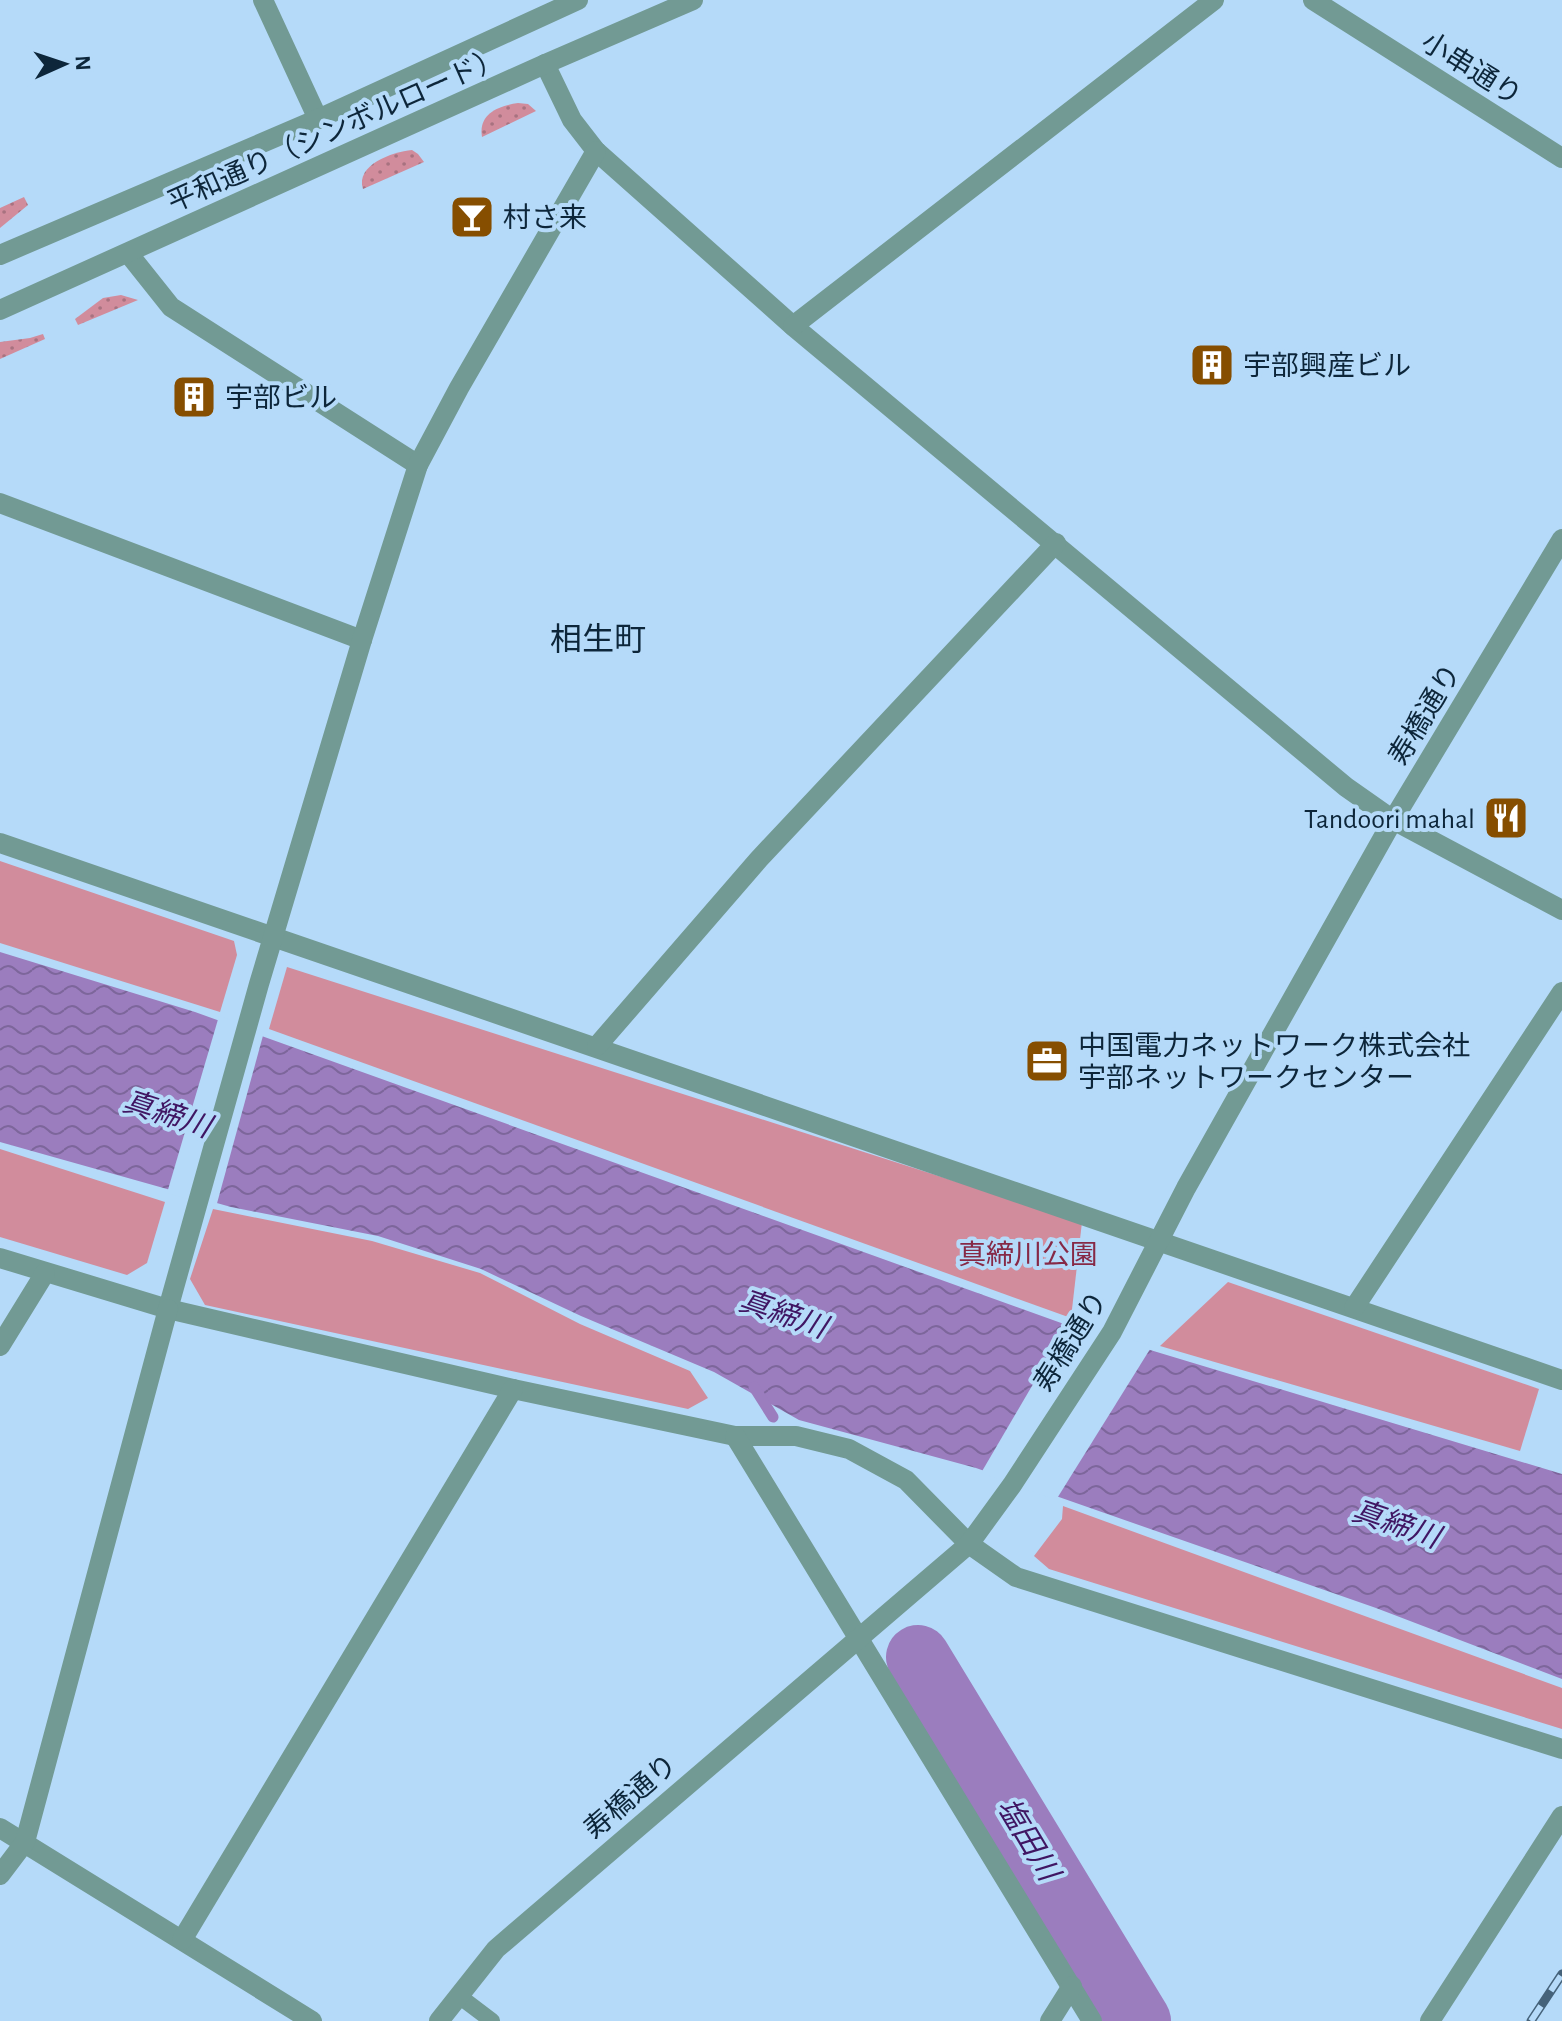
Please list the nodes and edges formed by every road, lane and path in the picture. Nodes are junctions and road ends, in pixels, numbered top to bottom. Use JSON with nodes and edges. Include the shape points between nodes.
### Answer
{"nodes":[{"id":1,"x":263,"y":0,"type":"edge"},
{"id":2,"x":693,"y":0,"type":"edge"},
{"id":3,"x":1214,"y":0,"type":"edge"},
{"id":4,"x":568,"y":2,"type":"edge"},
{"id":5,"x":1322,"y":2,"type":"edge"},
{"id":6,"x":545,"y":64,"type":"junction"},
{"id":7,"x":318,"y":119,"type":"junction"},
{"id":8,"x":596,"y":151,"type":"junction"},
{"id":9,"x":1562,"y":158,"type":"edge"},
{"id":10,"x":128,"y":253,"type":"junction"},
{"id":11,"x":0,"y":255,"type":"edge"},
{"id":12,"x":0,"y":310,"type":"edge"},
{"id":13,"x":793,"y":326,"type":"junction"},
{"id":14,"x":418,"y":465,"type":"junction"},
{"id":15,"x":0,"y":503,"type":"edge"},
{"id":16,"x":1562,"y":539,"type":"edge"},
{"id":17,"x":1056,"y":543,"type":"junction"},
{"id":18,"x":362,"y":640,"type":"junction"},
{"id":19,"x":1393,"y":820,"type":"junction"},
{"id":20,"x":0,"y":843,"type":"edge"},
{"id":21,"x":1562,"y":910,"type":"edge"},
{"id":22,"x":273,"y":938,"type":"junction"},
{"id":23,"x":1562,"y":992,"type":"edge"},
{"id":24,"x":597,"y":1046,"type":"junction"},
{"id":25,"x":1160,"y":1240,"type":"junction"},
{"id":26,"x":0,"y":1258,"type":"edge"},
{"id":27,"x":45,"y":1273,"type":"junction"},
{"id":28,"x":1354,"y":1308,"type":"junction"},
{"id":29,"x":168,"y":1309,"type":"junction"},
{"id":30,"x":0,"y":1346,"type":"edge"},
{"id":31,"x":1562,"y":1380,"type":"edge"},
{"id":32,"x":513,"y":1389,"type":"junction"},
{"id":33,"x":735,"y":1436,"type":"junction"},
{"id":34,"x":969,"y":1544,"type":"junction"},
{"id":35,"x":859,"y":1636,"type":"junction"},
{"id":36,"x":1562,"y":1749,"type":"edge"},
{"id":37,"x":1562,"y":1816,"type":"edge"},
{"id":38,"x":0,"y":1828,"type":"edge"},
{"id":39,"x":25,"y":1842,"type":"junction"},
{"id":40,"x":0,"y":1875,"type":"edge"},
{"id":41,"x":182,"y":1940,"type":"junction"},
{"id":42,"x":1072,"y":1986,"type":"junction"},
{"id":43,"x":459,"y":1996,"type":"junction"},
{"id":44,"x":312,"y":2021,"type":"edge"},
{"id":45,"x":439,"y":2021,"type":"edge"},
{"id":46,"x":492,"y":2021,"type":"edge"},
{"id":47,"x":1050,"y":2021,"type":"edge"},
{"id":48,"x":1092,"y":2021,"type":"edge"},
{"id":49,"x":1430,"y":2021,"type":"edge"}],
"edges":[{"from":1,"to":7,"type":"street"},
{"from":2,"to":6,"type":"street","name":"平和通り（シンボルロード）"},
{"from":3,"to":13,"type":"street"},
{"from":4,"to":7,"type":"street","name":"平和通り（シンボルロード）"},
{"from":5,"to":9,"type":"street","name":"小串通り"},
{"from":6,"to":8,"type":"street","via":[[572,120]]},
{"from":6,"to":10,"type":"street","name":"平和通り（シンボルロード）"},
{"from":7,"to":11,"type":"street","name":"平和通り（シンボルロード）"},
{"from":8,"to":13,"type":"street"},
{"from":8,"to":14,"type":"street"},
{"from":10,"to":12,"type":"street","name":"平和通り（シンボルロード）"},
{"from":10,"to":14,"type":"street","via":[[171,307]]},
{"from":13,"to":17,"type":"street"},
{"from":14,"to":18,"type":"street"},
{"from":15,"to":18,"type":"street"},
{"from":16,"to":19,"type":"street","name":"寿橋通り"},
{"from":17,"to":19,"type":"street","via":[[1346,787]]},
{"from":17,"to":24,"type":"street","via":[[759,859]]},
{"from":18,"to":22,"type":"street"},
{"from":19,"to":21,"type":"street"},
{"from":19,"to":25,"type":"street","name":"寿橋通り"},
{"from":20,"to":22,"type":"street"},
{"from":22,"to":24,"type":"street"},
{"from":22,"to":29,"type":"street"},
{"from":23,"to":28,"type":"street"},
{"from":24,"to":25,"type":"street"},
{"from":25,"to":28,"type":"street"},
{"from":25,"to":34,"type":"street","name":"寿橋通り","via":[[1112,1332]]},
{"from":26,"to":27,"type":"street"},
{"from":27,"to":29,"type":"street"},
{"from":27,"to":30,"type":"street"},
{"from":28,"to":31,"type":"street"},
{"from":29,"to":32,"type":"street"},
{"from":29,"to":39,"type":"street"},
{"from":32,"to":33,"type":"street"},
{"from":32,"to":41,"type":"street"},
{"from":33,"to":34,"type":"street","via":[[796,1436],[849,1449],[906,1480]]},
{"from":33,"to":35,"type":"street"},
{"from":34,"to":35,"type":"street","name":"寿橋通り"},
{"from":34,"to":36,"type":"street","via":[[1016,1577]]},
{"from":35,"to":42,"type":"street"},
{"from":35,"to":43,"type":"street","name":"寿橋通り","via":[[496,1949]]},
{"from":37,"to":49,"type":"street"},
{"from":38,"to":39,"type":"street"},
{"from":39,"to":40,"type":"street"},
{"from":39,"to":41,"type":"street"},
{"from":41,"to":44,"type":"street"},
{"from":42,"to":47,"type":"street"},
{"from":42,"to":48,"type":"street"},
{"from":43,"to":45,"type":"street","name":"寿橋通り"},
{"from":43,"to":46,"type":"lane"}]}
